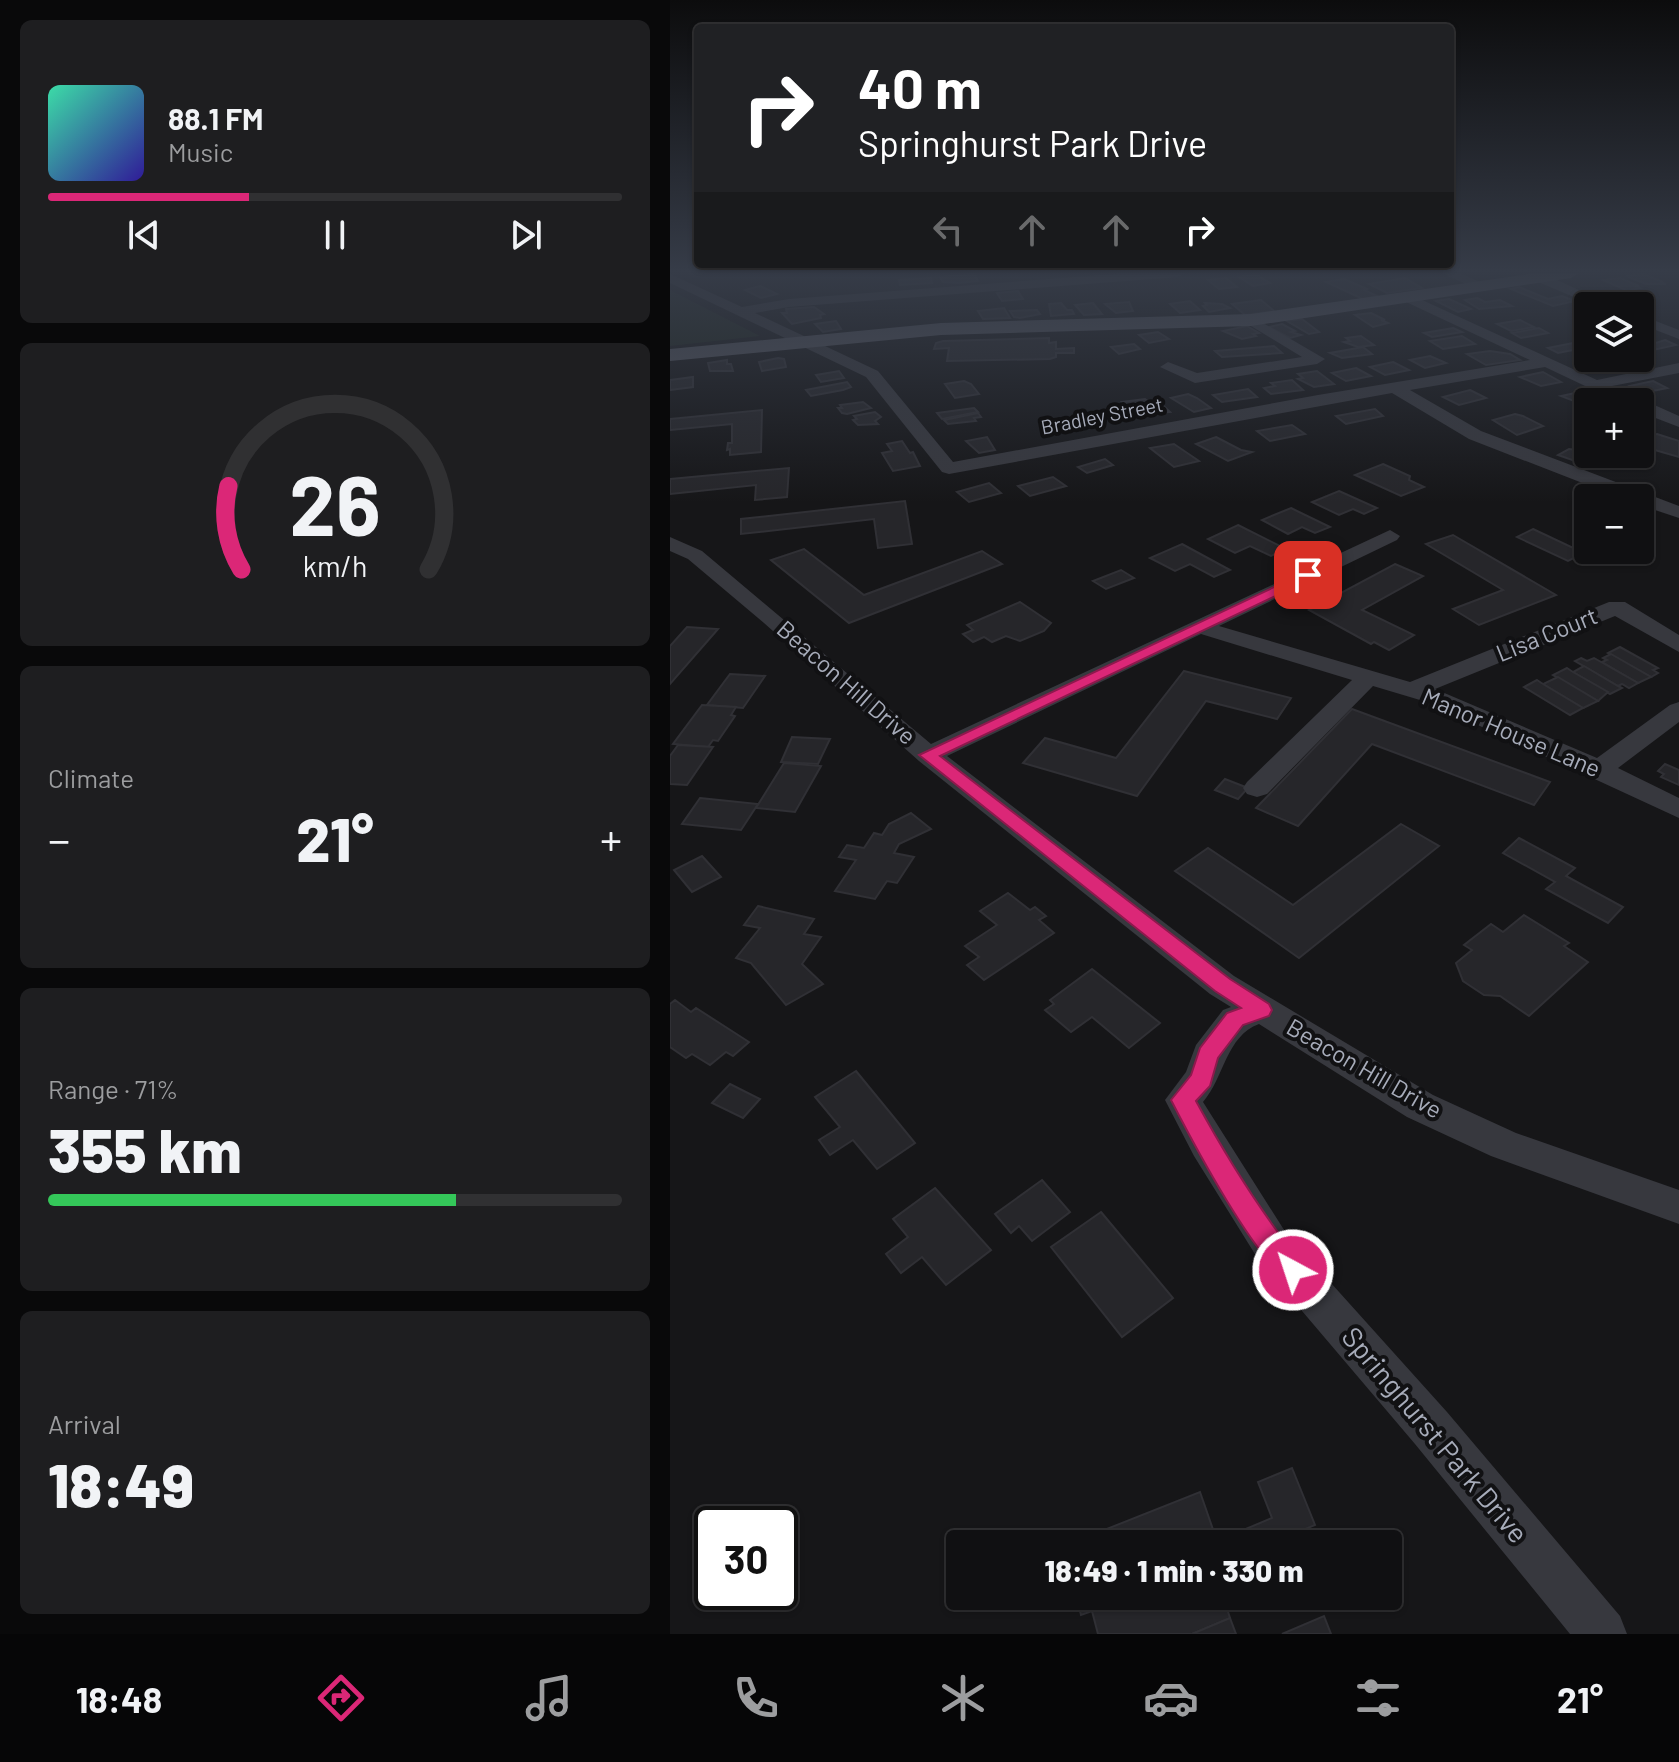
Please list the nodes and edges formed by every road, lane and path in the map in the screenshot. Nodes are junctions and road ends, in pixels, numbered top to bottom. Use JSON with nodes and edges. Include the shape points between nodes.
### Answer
{"nodes":[{"id":1,"x":724,"y":349,"type":"edge"},
{"id":2,"x":824,"y":349,"type":"edge"},
{"id":3,"x":1301,"y":349,"type":"edge"},
{"id":4,"x":1520,"y":349,"type":"edge"},
{"id":5,"x":670,"y":355,"type":"edge"},
{"id":6,"x":1548,"y":362,"type":"junction"},
{"id":7,"x":1168,"y":367,"type":"dead end"},
{"id":8,"x":1679,"y":368,"type":"edge"},
{"id":9,"x":1595,"y":385,"type":"junction"},
{"id":10,"x":1394,"y":387,"type":"junction"},
{"id":11,"x":1602,"y":388,"type":"edge"},
{"id":12,"x":1654,"y":412,"type":"edge"},
{"id":13,"x":1679,"y":422,"type":"edge"},
{"id":14,"x":1603,"y":484,"type":"edge"},
{"id":15,"x":1654,"y":503,"type":"edge"},
{"id":16,"x":1679,"y":512,"type":"edge"},
{"id":17,"x":1390,"y":536,"type":"dead end"},
{"id":18,"x":670,"y":543,"type":"edge"},
{"id":19,"x":1200,"y":627,"type":"junction"},
{"id":20,"x":1679,"y":645,"type":"edge"},
{"id":21,"x":1369,"y":677,"type":"junction"},
{"id":22,"x":1409,"y":691,"type":"junction"},
{"id":23,"x":1679,"y":710,"type":"edge"},
{"id":24,"x":928,"y":755,"type":"junction"},
{"id":25,"x":1599,"y":769,"type":"junction"},
{"id":26,"x":1257,"y":788,"type":"dead end"},
{"id":27,"x":1679,"y":809,"type":"edge"},
{"id":28,"x":1261,"y":1010,"type":"junction"},
{"id":29,"x":1679,"y":1207,"type":"edge"},
{"id":30,"x":1602,"y":1634,"type":"edge"}],
"edges":[{"from":1,"to":5,"type":"main road"},
{"from":2,"to":10,"type":"street","name":"Bradley Street","via":[[872,374],[949,468]]},
{"from":3,"to":7,"type":"street","via":[[1317,359],[1195,378]]},
{"from":4,"to":6,"type":"street"},
{"from":6,"to":9,"type":"street"},
{"from":6,"to":10,"type":"street","name":"Bradley Street"},
{"from":8,"to":9,"type":"street"},
{"from":9,"to":11,"type":"street"},
{"from":10,"to":14,"type":"street","via":[[1475,435]]},
{"from":12,"to":13,"type":"street"},
{"from":15,"to":16,"type":"street"},
{"from":17,"to":19,"type":"street"},
{"from":18,"to":24,"type":"street","name":"Beacon Hill Drive","via":[[695,555],[772,618]]},
{"from":19,"to":21,"type":"street","name":"Manor House Lane"},
{"from":19,"to":24,"type":"street"},
{"from":20,"to":22,"type":"street","name":"Lisa Court","via":[[1617,607]]},
{"from":21,"to":22,"type":"street","name":"Manor House Lane"},
{"from":21,"to":26,"type":"street"},
{"from":22,"to":25,"type":"street","name":"Manor House Lane","via":[[1439,698]]},
{"from":23,"to":25,"type":"street"},
{"from":24,"to":28,"type":"street","name":"Beacon Hill Drive"},
{"from":25,"to":27,"type":"street","name":"Manor House Lane"},
{"from":28,"to":29,"type":"street","name":"Beacon Hill Drive","via":[[1420,1106],[1504,1145]]},
{"from":28,"to":30,"type":"street","name":"Springhurst Park Drive","via":[[1235,1019],[1208,1055],[1202,1079],[1183,1100],[1207,1145],[1272,1246]]}]}
